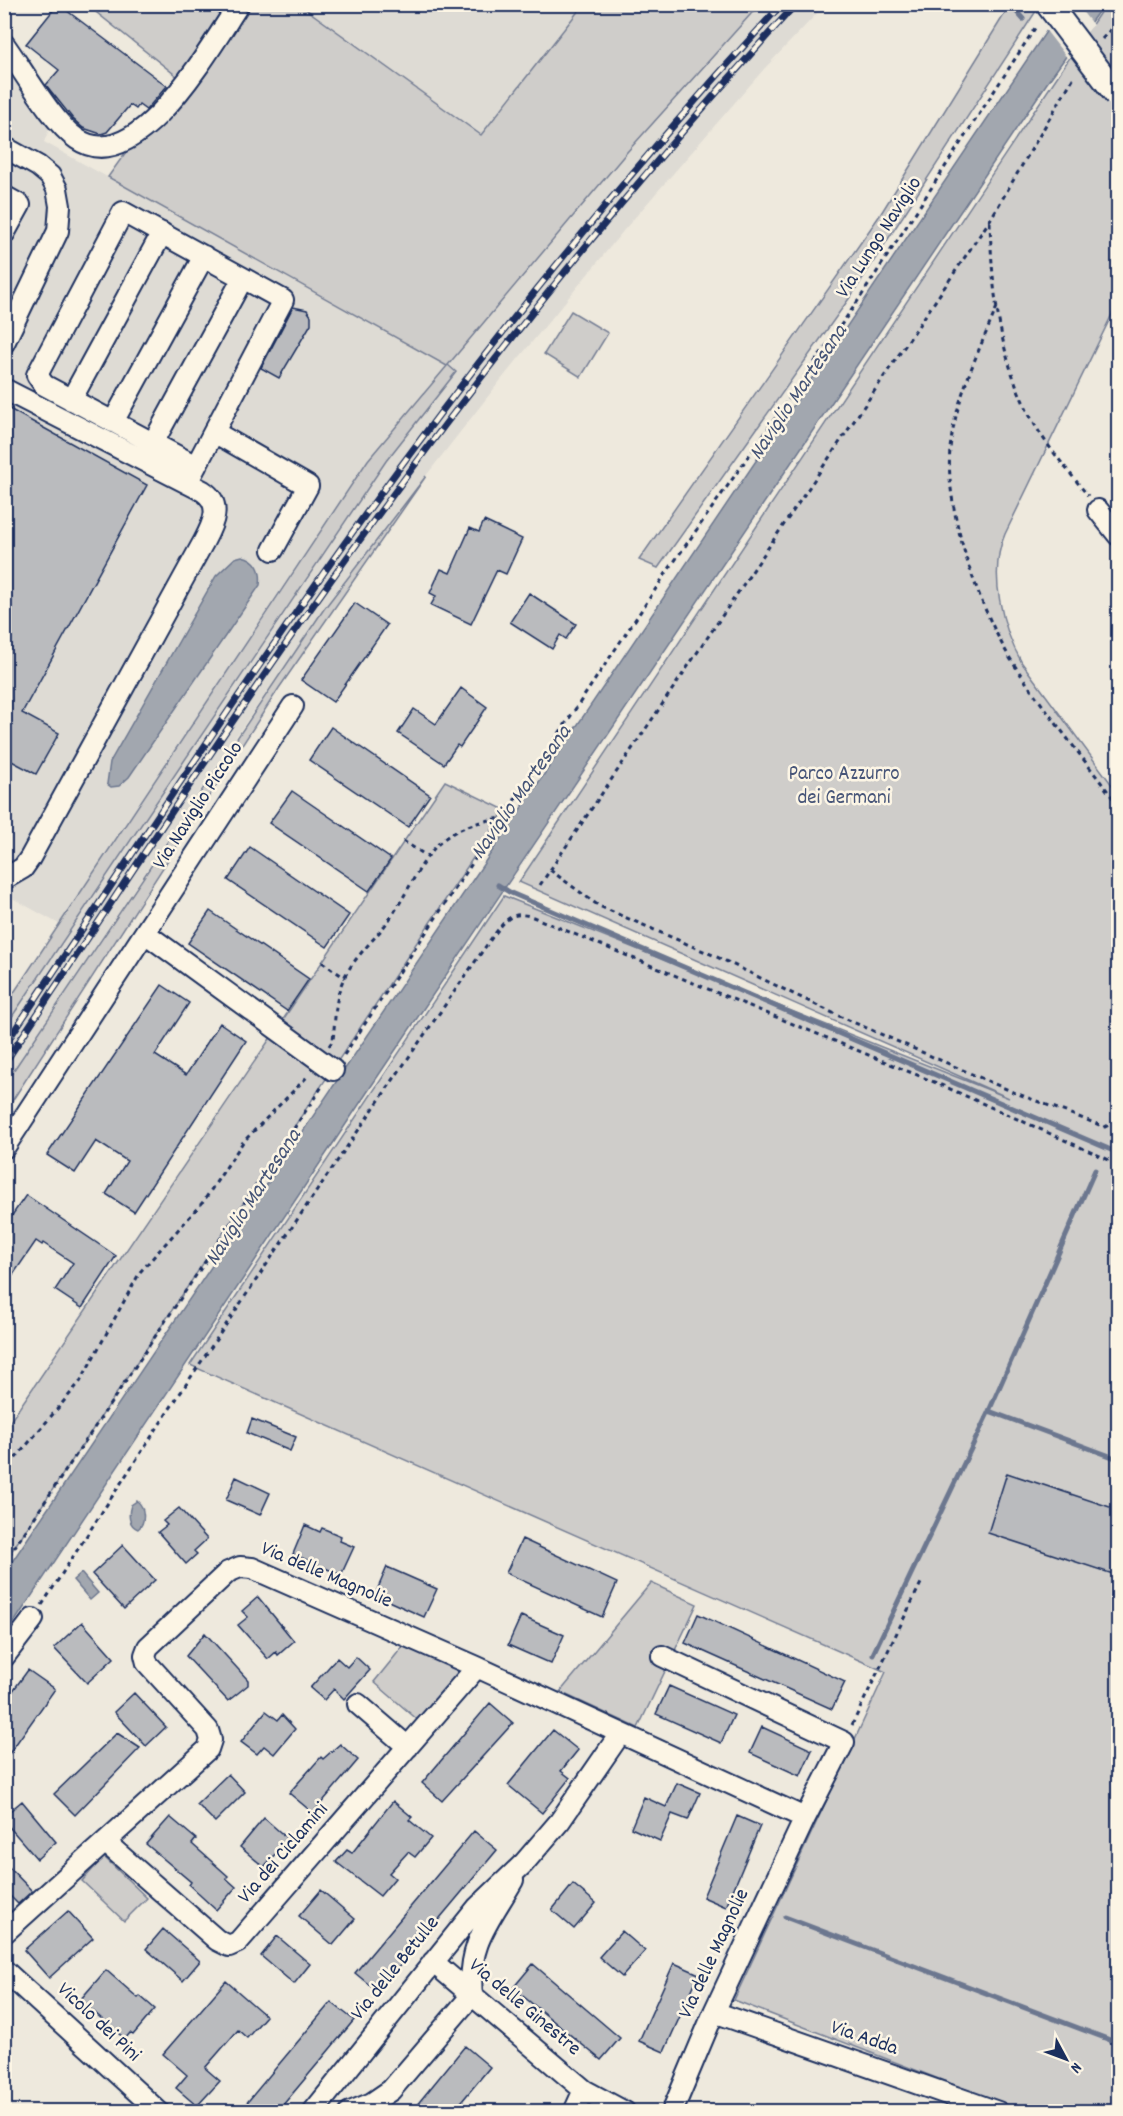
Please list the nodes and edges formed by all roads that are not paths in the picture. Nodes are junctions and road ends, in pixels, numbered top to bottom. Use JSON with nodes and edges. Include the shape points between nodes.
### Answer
{"nodes":[{"id":1,"x":239,"y":4,"type":"edge"},
{"id":2,"x":1043,"y":14,"type":"edge"},
{"id":3,"x":4,"y":44,"type":"edge"},
{"id":4,"x":1117,"y":95,"type":"edge"},
{"id":5,"x":4,"y":147,"type":"edge"},
{"id":6,"x":4,"y":196,"type":"edge"},
{"id":7,"x":162,"y":233,"type":"junction"},
{"id":8,"x":4,"y":234,"type":"edge"},
{"id":9,"x":204,"y":256,"type":"junction"},
{"id":10,"x":243,"y":278,"type":"junction"},
{"id":11,"x":4,"y":342,"type":"edge"},
{"id":12,"x":4,"y":389,"type":"edge"},
{"id":13,"x":71,"y":400,"type":"junction"},
{"id":14,"x":113,"y":422,"type":"junction"},
{"id":15,"x":214,"y":432,"type":"junction"},
{"id":16,"x":153,"y":443,"type":"junction"},
{"id":17,"x":192,"y":475,"type":"junction"},
{"id":18,"x":1098,"y":510,"type":"road end"},
{"id":19,"x":1119,"y":535,"type":"edge"},
{"id":20,"x":273,"y":550,"type":"dead end"},
{"id":21,"x":293,"y":706,"type":"dead end"},
{"id":22,"x":4,"y":879,"type":"edge"},
{"id":23,"x":145,"y":933,"type":"junction"},
{"id":24,"x":327,"y":1066,"type":"road end"},
{"id":25,"x":4,"y":1148,"type":"edge"},
{"id":26,"x":33,"y":1619,"type":"road end"},
{"id":27,"x":662,"y":1656,"type":"dead end"},
{"id":28,"x":4,"y":1657,"type":"edge"},
{"id":29,"x":477,"y":1667,"type":"junction"},
{"id":30,"x":358,"y":1704,"type":"dead end"},
{"id":31,"x":620,"y":1734,"type":"junction"},
{"id":32,"x":408,"y":1748,"type":"junction"},
{"id":33,"x":805,"y":1818,"type":"junction"},
{"id":34,"x":105,"y":1842,"type":"junction"},
{"id":35,"x":524,"y":1863,"type":"junction"},
{"id":36,"x":4,"y":1933,"type":"edge"},
{"id":37,"x":433,"y":1962,"type":"junction"},
{"id":38,"x":4,"y":1970,"type":"edge"},
{"id":39,"x":472,"y":1995,"type":"junction"},
{"id":40,"x":714,"y":2012,"type":"junction"},
{"id":41,"x":584,"y":2090,"type":"junction"},
{"id":42,"x":159,"y":2112,"type":"edge"},
{"id":43,"x":313,"y":2112,"type":"edge"},
{"id":44,"x":350,"y":2112,"type":"edge"},
{"id":45,"x":574,"y":2112,"type":"edge"},
{"id":46,"x":625,"y":2112,"type":"edge"},
{"id":47,"x":672,"y":2112,"type":"edge"},
{"id":48,"x":998,"y":2112,"type":"edge"}],
"edges":[{"from":1,"to":3,"type":"street","via":[[165,107],[134,136],[108,147],[85,143],[66,129]]},
{"from":2,"to":4,"type":"main road","bridge":true},
{"from":5,"to":11,"type":"street","via":[[50,176],[60,206],[58,231]]},
{"from":6,"to":8,"type":"street","via":[[20,205]]},
{"from":7,"to":9,"type":"street"},
{"from":7,"to":13,"type":"street"},
{"from":7,"to":13,"type":"street","via":[[123,212],[37,375],[44,386]]},
{"from":9,"to":10,"type":"street"},
{"from":9,"to":14,"type":"street"},
{"from":10,"to":15,"type":"street","via":[[283,300]]},
{"from":10,"to":16,"type":"street"},
{"from":12,"to":17,"type":"street"},
{"from":13,"to":14,"type":"street"},
{"from":14,"to":16,"type":"street"},
{"from":15,"to":17,"type":"street"},
{"from":15,"to":20,"type":"street","via":[[308,486]]},
{"from":16,"to":17,"type":"street"},
{"from":17,"to":22,"type":"street","via":[[212,498],[214,523],[26,864]]},
{"from":18,"to":19,"type":"street"},
{"from":21,"to":23,"type":"street","name":"Via Naviglio Piccolo"},
{"from":23,"to":24,"type":"street"},
{"from":23,"to":25,"type":"street","name":"Via Naviglio Piccolo"},
{"from":26,"to":28,"type":"street"},
{"from":27,"to":33,"type":"street","name":"Via delle Magnolie","via":[[844,1742]]},
{"from":29,"to":31,"type":"street","name":"Via delle Magnolie"},
{"from":29,"to":32,"type":"street","name":"Via dei Ciclamini"},
{"from":29,"to":34,"type":"street","name":"Via delle Magnolie","via":[[255,1569],[234,1569],[148,1647],[145,1655],[147,1663],[208,1730],[208,1749]]},
{"from":30,"to":32,"type":"street"},
{"from":31,"to":33,"type":"street","name":"Via delle Magnolie"},
{"from":31,"to":35,"type":"street","name":"Via delle Betulle","via":[[572,1805]]},
{"from":32,"to":34,"type":"street","name":"Via dei Ciclamini","via":[[246,1935],[229,1946],[217,1940]]},
{"from":33,"to":40,"type":"street","name":"Via delle Magnolie"},
{"from":34,"to":36,"type":"street","name":"Via delle Magnolie"},
{"from":35,"to":37,"type":"street","name":"Via delle Betulle","via":[[493,1890]]},
{"from":35,"to":39,"type":"street","name":"Via delle Betulle","via":[[474,1951],[470,1971]]},
{"from":37,"to":39,"type":"street","name":"Via delle Ginestre"},
{"from":37,"to":43,"type":"street","name":"Via delle Betulle"},
{"from":38,"to":42,"type":"street","name":"Vicolo dei Pini"},
{"from":39,"to":41,"type":"street","name":"Via delle Ginestre"},
{"from":39,"to":44,"type":"street","via":[[391,2090]]},
{"from":40,"to":47,"type":"street","name":"Via delle Magnolie"},
{"from":40,"to":48,"type":"street","name":"Via Adda"},
{"from":41,"to":45,"type":"street"},
{"from":41,"to":46,"type":"street","name":"Via delle Ginestre"}]}
